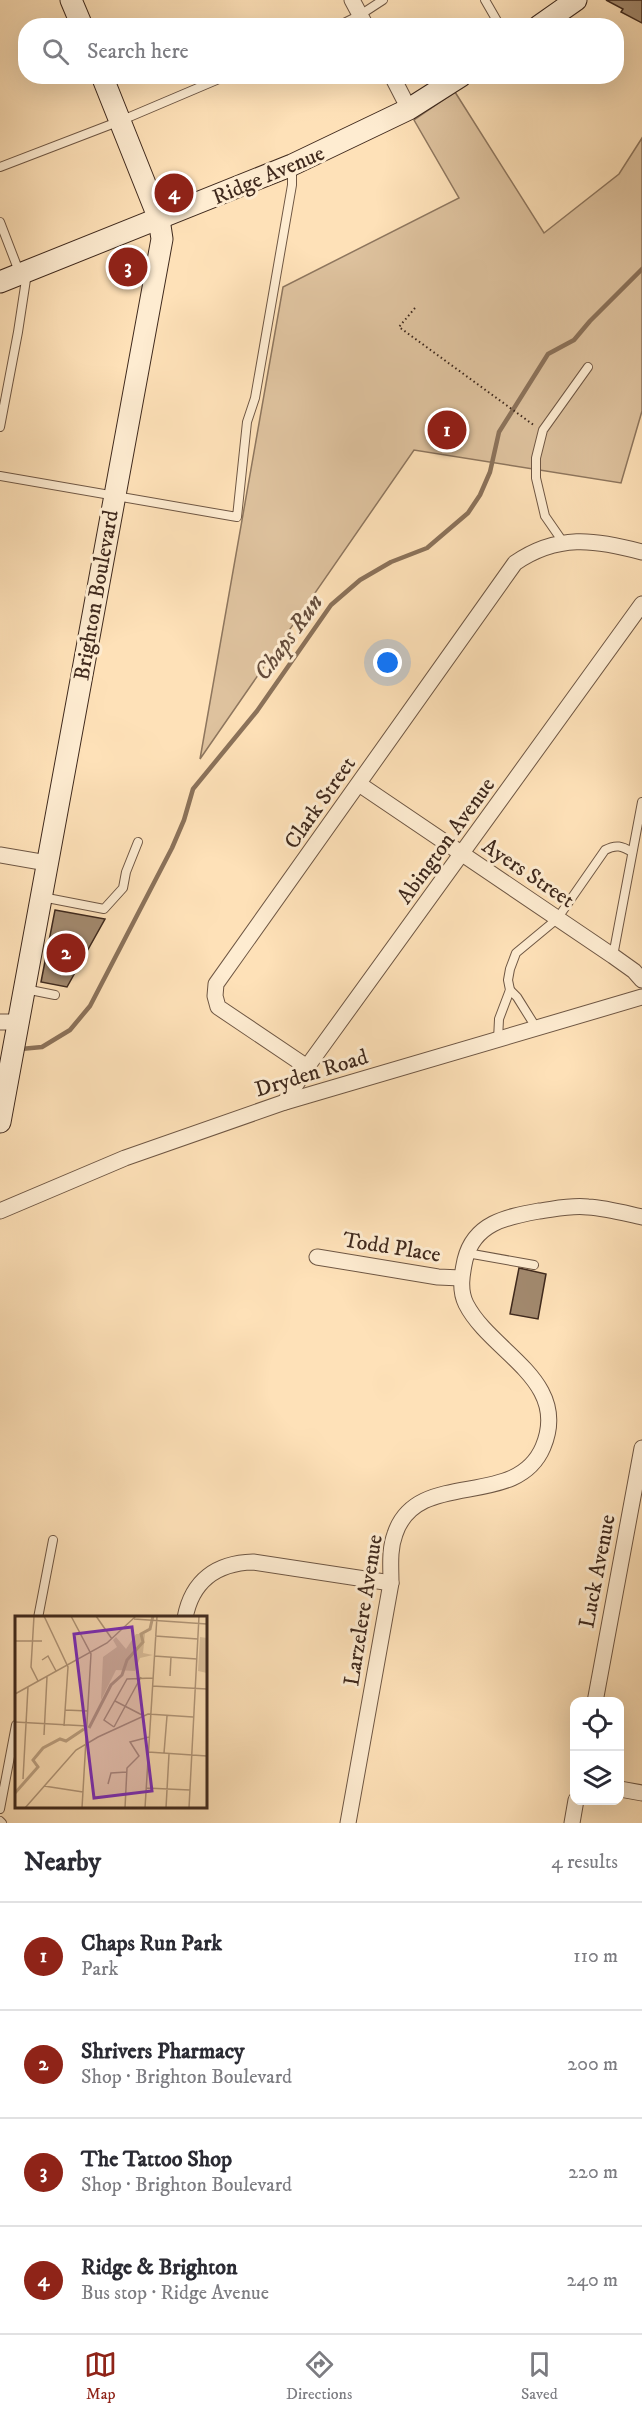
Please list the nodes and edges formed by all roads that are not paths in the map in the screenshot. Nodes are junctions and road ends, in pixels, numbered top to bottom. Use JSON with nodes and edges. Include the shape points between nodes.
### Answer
{"nodes":[{"id":1,"x":71,"y":0,"type":"edge"},
{"id":2,"x":352,"y":0,"type":"edge"},
{"id":3,"x":383,"y":0,"type":"edge"},
{"id":4,"x":484,"y":0,"type":"edge"},
{"id":5,"x":576,"y":0,"type":"edge"},
{"id":6,"x":79,"y":18,"type":"edge"},
{"id":7,"x":362,"y":18,"type":"edge"},
{"id":8,"x":365,"y":18,"type":"edge"},
{"id":9,"x":495,"y":18,"type":"edge"},
{"id":10,"x":550,"y":18,"type":"edge"},
{"id":11,"x":105,"y":84,"type":"edge"},
{"id":12,"x":207,"y":84,"type":"edge"},
{"id":13,"x":396,"y":84,"type":"edge"},
{"id":14,"x":449,"y":84,"type":"edge"},
{"id":15,"x":410,"y":109,"type":"junction"},
{"id":16,"x":120,"y":121,"type":"junction"},
{"id":17,"x":292,"y":165,"type":"junction"},
{"id":18,"x":0,"y":167,"type":"edge"},
{"id":19,"x":159,"y":219,"type":"junction"},
{"id":20,"x":0,"y":222,"type":"edge"},
{"id":21,"x":23,"y":273,"type":"junction"},
{"id":22,"x":0,"y":282,"type":"edge"},
{"id":23,"x":588,"y":367,"type":"dead end"},
{"id":24,"x":0,"y":427,"type":"edge"},
{"id":25,"x":0,"y":476,"type":"edge"},
{"id":26,"x":113,"y":496,"type":"junction"},
{"id":27,"x":563,"y":542,"type":"junction"},
{"id":28,"x":642,"y":552,"type":"edge"},
{"id":29,"x":642,"y":604,"type":"edge"},
{"id":30,"x":359,"y":784,"type":"junction"},
{"id":31,"x":642,"y":802,"type":"edge"},
{"id":32,"x":138,"y":842,"type":"dead end"},
{"id":33,"x":632,"y":852,"type":"junction"},
{"id":34,"x":462,"y":854,"type":"junction"},
{"id":35,"x":0,"y":855,"type":"edge"},
{"id":36,"x":47,"y":863,"type":"junction"},
{"id":37,"x":41,"y":896,"type":"junction"},
{"id":38,"x":557,"y":919,"type":"junction"},
{"id":39,"x":613,"y":956,"type":"junction"},
{"id":40,"x":642,"y":980,"type":"edge"},
{"id":41,"x":24,"y":989,"type":"junction"},
{"id":42,"x":510,"y":990,"type":"junction"},
{"id":43,"x":55,"y":994,"type":"dead end"},
{"id":44,"x":642,"y":997,"type":"edge"},
{"id":45,"x":11,"y":1027,"type":"edge"},
{"id":46,"x":537,"y":1029,"type":"junction"},
{"id":47,"x":498,"y":1040,"type":"junction"},
{"id":48,"x":307,"y":1067,"type":"junction"},
{"id":49,"x":285,"y":1102,"type":"junction"},
{"id":50,"x":0,"y":1122,"type":"edge"},
{"id":51,"x":0,"y":1211,"type":"edge"},
{"id":52,"x":642,"y":1217,"type":"edge"},
{"id":53,"x":467,"y":1253,"type":"junction"},
{"id":54,"x":317,"y":1257,"type":"dead end"},
{"id":55,"x":534,"y":1265,"type":"dead end"},
{"id":56,"x":461,"y":1278,"type":"junction"},
{"id":57,"x":642,"y":1448,"type":"edge"},
{"id":58,"x":53,"y":1540,"type":"dead end"},
{"id":59,"x":391,"y":1583,"type":"junction"},
{"id":60,"x":38,"y":1616,"type":"edge"},
{"id":61,"x":185,"y":1616,"type":"edge"},
{"id":62,"x":596,"y":1697,"type":"edge"},
{"id":63,"x":15,"y":1730,"type":"edge"},
{"id":64,"x":624,"y":1790,"type":"edge"},
{"id":65,"x":642,"y":1794,"type":"edge"},
{"id":66,"x":575,"y":1805,"type":"edge"},
{"id":67,"x":0,"y":1809,"type":"edge"},
{"id":68,"x":348,"y":1823,"type":"edge"},
{"id":69,"x":572,"y":1823,"type":"edge"}],
"edges":[{"from":1,"to":6,"type":"street"},
{"from":2,"to":7,"type":"street"},
{"from":3,"to":8,"type":"lane"},
{"from":4,"to":9,"type":"lane"},
{"from":5,"to":10,"type":"street"},
{"from":11,"to":16,"type":"street","name":"Brighton Boulevard"},
{"from":12,"to":16,"type":"lane"},
{"from":13,"to":15,"type":"street"},
{"from":14,"to":15,"type":"street","name":"Ridge Avenue"},
{"from":15,"to":17,"type":"street","name":"Ridge Avenue"},
{"from":16,"to":18,"type":"lane"},
{"from":16,"to":19,"type":"street","name":"Brighton Boulevard"},
{"from":17,"to":19,"type":"street","name":"Ridge Avenue"},
{"from":17,"to":26,"type":"lane","via":[[292,186],[257,387],[247,422],[237,517]]},
{"from":19,"to":21,"type":"street","name":"Ridge Avenue"},
{"from":19,"to":26,"type":"street","name":"Brighton Boulevard","via":[[162,239]]},
{"from":20,"to":21,"type":"lane"},
{"from":21,"to":22,"type":"street","name":"Ridge Avenue"},
{"from":21,"to":24,"type":"lane","via":[[18,332]]},
{"from":23,"to":27,"type":"lane","via":[[543,430],[536,458],[544,516]]},
{"from":25,"to":26,"type":"lane"},
{"from":26,"to":36,"type":"street","name":"Brighton Boulevard"},
{"from":27,"to":28,"type":"street","name":"Clark Street","via":[[592,541]]},
{"from":27,"to":30,"type":"street","name":"Clark Street","via":[[521,559],[506,573]]},
{"from":29,"to":34,"type":"street","name":"Abington Avenue"},
{"from":30,"to":34,"type":"street","name":"Ayers Street"},
{"from":30,"to":48,"type":"street","name":"Clark Street","via":[[216,984],[218,1007]]},
{"from":31,"to":33,"type":"lane"},
{"from":32,"to":37,"type":"lane","via":[[123,888],[104,909]]},
{"from":33,"to":38,"type":"lane","via":[[613,845],[605,850]]},
{"from":33,"to":39,"type":"lane"},
{"from":34,"to":38,"type":"street","name":"Ayers Street"},
{"from":34,"to":48,"type":"street","name":"Abington Avenue"},
{"from":35,"to":36,"type":"street"},
{"from":36,"to":37,"type":"street","name":"Brighton Boulevard"},
{"from":37,"to":41,"type":"street","name":"Brighton Boulevard"},
{"from":38,"to":39,"type":"street","name":"Ayers Street"},
{"from":38,"to":42,"type":"lane","via":[[516,953],[508,980]]},
{"from":39,"to":40,"type":"street","name":"Ayers Street"},
{"from":41,"to":43,"type":"lane"},
{"from":41,"to":45,"type":"street","name":"Brighton Boulevard"},
{"from":42,"to":46,"type":"lane"},
{"from":42,"to":47,"type":"lane","via":[[499,1019]]},
{"from":44,"to":46,"type":"street","name":"Dryden Road"},
{"from":45,"to":50,"type":"street","name":"Brighton Boulevard","via":[[10,1069]]},
{"from":46,"to":47,"type":"street","name":"Dryden Road"},
{"from":47,"to":49,"type":"street","name":"Dryden Road"},
{"from":48,"to":49,"type":"street","name":"Abington Avenue"},
{"from":49,"to":51,"type":"street","name":"Dryden Road","via":[[125,1158]]},
{"from":52,"to":53,"type":"street","name":"Larzelere Avenue","via":[[571,1206],[504,1217],[475,1236]]},
{"from":53,"to":55,"type":"lane"},
{"from":53,"to":56,"type":"street","name":"Larzelere Avenue"},
{"from":54,"to":56,"type":"street","name":"Todd Place"},
{"from":56,"to":59,"type":"street","name":"Larzelere Avenue","via":[[466,1303],[477,1318],[538,1382],[547,1405],[549,1426],[534,1462],[520,1474],[489,1486],[436,1495],[415,1505],[394,1534]]},
{"from":57,"to":62,"type":"street","name":"Luck Avenue"},
{"from":58,"to":60,"type":"lane"},
{"from":59,"to":61,"type":"street","via":[[254,1562],[234,1563],[215,1570],[201,1582]]},
{"from":59,"to":68,"type":"street","name":"Larzelere Avenue"},
{"from":63,"to":67,"type":"lane"},
{"from":64,"to":65,"type":"street"},
{"from":66,"to":69,"type":"street"}]}
